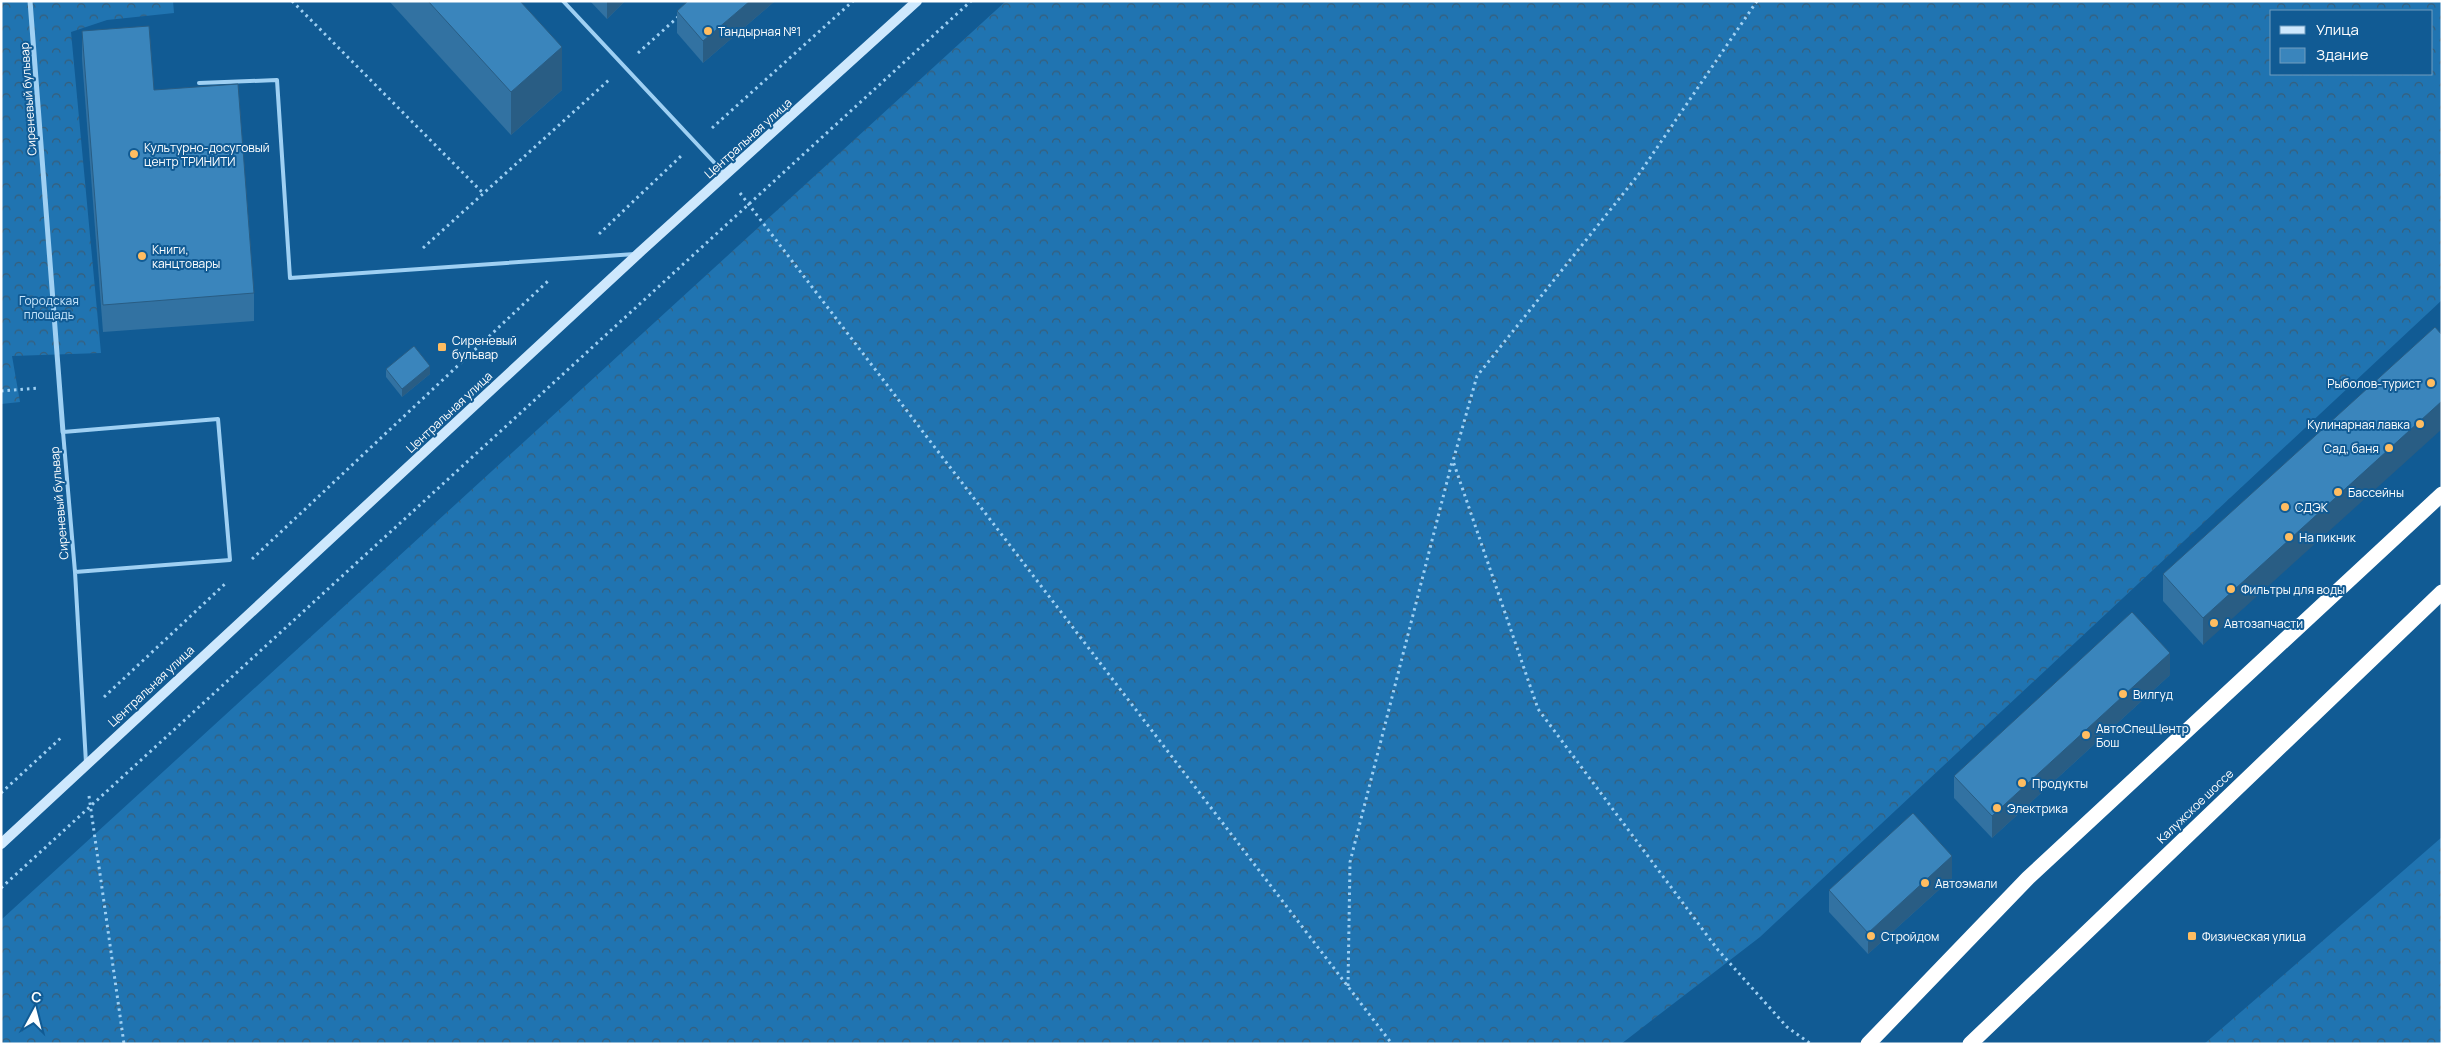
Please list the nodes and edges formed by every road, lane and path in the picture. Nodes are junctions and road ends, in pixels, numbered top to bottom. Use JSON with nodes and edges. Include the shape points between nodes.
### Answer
{"nodes":[{"id":1,"x":30,"y":1,"type":"edge"},
{"id":2,"x":292,"y":1,"type":"edge"},
{"id":3,"x":563,"y":1,"type":"edge"},
{"id":4,"x":853,"y":1,"type":"edge"},
{"id":5,"x":917,"y":1,"type":"edge"},
{"id":6,"x":971,"y":1,"type":"edge"},
{"id":7,"x":1757,"y":1,"type":"edge"},
{"id":8,"x":682,"y":14,"type":"edge"},
{"id":9,"x":624,"y":66,"type":"junction"},
{"id":10,"x":199,"y":83,"type":"dead end"},
{"id":11,"x":696,"y":142,"type":"junction"},
{"id":12,"x":726,"y":175,"type":"junction"},
{"id":13,"x":484,"y":194,"type":"junction"},
{"id":14,"x":749,"y":204,"type":"junction"},
{"id":15,"x":639,"y":254,"type":"junction"},
{"id":16,"x":573,"y":259,"type":"junction"},
{"id":17,"x":396,"y":271,"type":"junction"},
{"id":18,"x":59,"y":386,"type":"junction"},
{"id":19,"x":1,"y":391,"type":"edge"},
{"id":20,"x":63,"y":432,"type":"junction"},
{"id":21,"x":1453,"y":461,"type":"junction"},
{"id":22,"x":2442,"y":494,"type":"edge"},
{"id":23,"x":249,"y":562,"type":"dead end"},
{"id":24,"x":75,"y":572,"type":"junction"},
{"id":25,"x":234,"y":575,"type":"dead end"},
{"id":26,"x":2442,"y":592,"type":"edge"},
{"id":27,"x":83,"y":717,"type":"junction"},
{"id":28,"x":86,"y":763,"type":"junction"},
{"id":29,"x":1,"y":794,"type":"edge"},
{"id":30,"x":90,"y":806,"type":"junction"},
{"id":31,"x":1,"y":844,"type":"edge"},
{"id":32,"x":1,"y":888,"type":"edge"},
{"id":33,"x":1348,"y":986,"type":"junction"},
{"id":34,"x":124,"y":1044,"type":"edge"},
{"id":35,"x":1392,"y":1044,"type":"edge"},
{"id":36,"x":1811,"y":1044,"type":"edge"},
{"id":37,"x":1868,"y":1044,"type":"edge"},
{"id":38,"x":1970,"y":1044,"type":"edge"}],
"edges":[{"from":1,"to":18,"type":"street","name":"Сиреневый бульвар"},
{"from":2,"to":13,"type":"path"},
{"from":3,"to":9,"type":"lane"},
{"from":4,"to":11,"type":"path"},
{"from":5,"to":12,"type":"main road","name":"Центральная улица"},
{"from":6,"to":14,"type":"path"},
{"from":7,"to":21,"type":"path","via":[[1639,174],[1477,376]]},
{"from":8,"to":9,"type":"path"},
{"from":9,"to":11,"type":"lane"},
{"from":9,"to":13,"type":"path"},
{"from":10,"to":17,"type":"lane","via":[[277,80],[290,278]]},
{"from":11,"to":12,"type":"lane"},
{"from":11,"to":16,"type":"path"},
{"from":12,"to":14,"type":"path"},
{"from":12,"to":15,"type":"main road","name":"Центральная улица"},
{"from":13,"to":17,"type":"path"},
{"from":14,"to":30,"type":"path"},
{"from":14,"to":33,"type":"path"},
{"from":15,"to":16,"type":"lane"},
{"from":15,"to":28,"type":"main road","name":"Центральная улица"},
{"from":16,"to":17,"type":"lane"},
{"from":16,"to":23,"type":"path"},
{"from":18,"to":19,"type":"path"},
{"from":18,"to":20,"type":"street","name":"Сиреневый бульвар"},
{"from":20,"to":24,"type":"lane","name":"Сиреневый бульвар"},
{"from":20,"to":24,"type":"lane","via":[[218,419],[230,560]]},
{"from":21,"to":33,"type":"path","via":[[1350,862]]},
{"from":21,"to":36,"type":"path","via":[[1538,709],[1718,950],[1787,1027]]},
{"from":22,"to":37,"type":"highway","via":[[2028,878]]},
{"from":24,"to":27,"type":"lane","name":"Сиреневый бульвар"},
{"from":25,"to":27,"type":"path"},
{"from":26,"to":38,"type":"highway","name":"Калужское шоссе"},
{"from":27,"to":28,"type":"lane","name":"Сиреневый бульвар"},
{"from":27,"to":29,"type":"path"},
{"from":28,"to":30,"type":"path"},
{"from":28,"to":31,"type":"main road","name":"Центральная улица"},
{"from":30,"to":32,"type":"path"},
{"from":30,"to":34,"type":"path"},
{"from":33,"to":35,"type":"path"}]}
